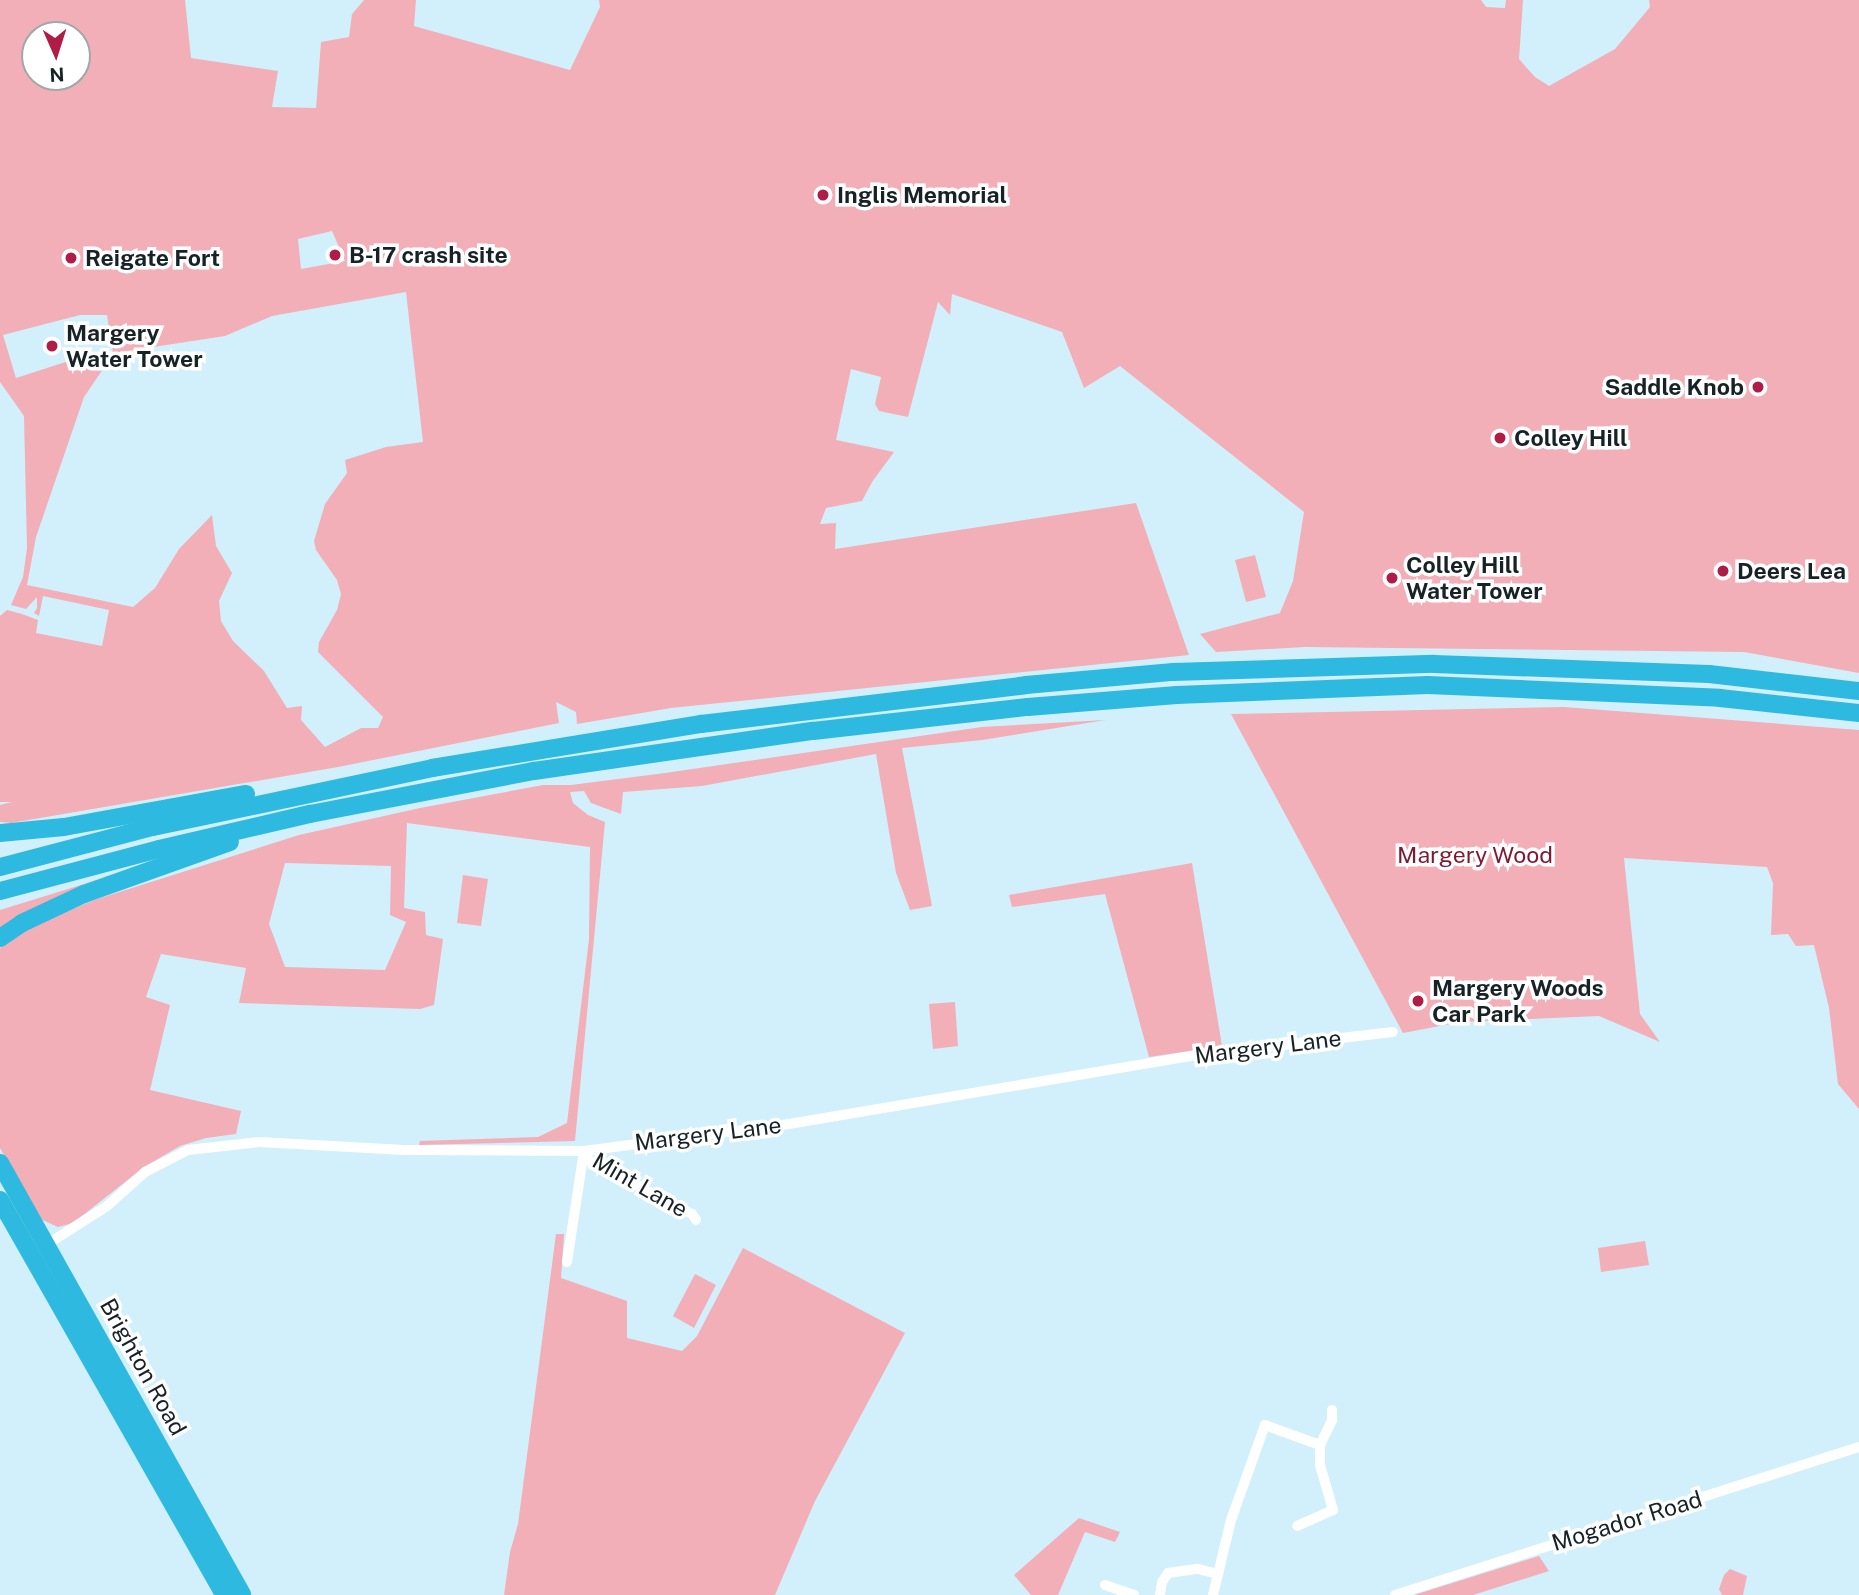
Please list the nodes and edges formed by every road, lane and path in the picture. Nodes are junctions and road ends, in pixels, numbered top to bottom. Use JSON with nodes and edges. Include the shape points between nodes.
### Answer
{"nodes":[{"id":1,"x":1859,"y":691,"type":"edge"},
{"id":2,"x":1859,"y":713,"type":"edge"},
{"id":3,"x":306,"y":793,"type":"junction"},
{"id":4,"x":310,"y":814,"type":"junction"},
{"id":5,"x":0,"y":833,"type":"edge"},
{"id":6,"x":0,"y":867,"type":"edge"},
{"id":7,"x":0,"y":891,"type":"edge"},
{"id":8,"x":0,"y":938,"type":"edge"},
{"id":9,"x":1393,"y":1032,"type":"dead end"},
{"id":10,"x":584,"y":1151,"type":"junction"},
{"id":11,"x":0,"y":1163,"type":"edge"},
{"id":12,"x":0,"y":1200,"type":"edge"},
{"id":13,"x":696,"y":1220,"type":"dead end"},
{"id":14,"x":46,"y":1245,"type":"junction"},
{"id":15,"x":567,"y":1262,"type":"dead end"},
{"id":16,"x":1332,"y":1410,"type":"dead end"},
{"id":17,"x":1321,"y":1445,"type":"junction"},
{"id":18,"x":1859,"y":1447,"type":"edge"},
{"id":19,"x":1297,"y":1526,"type":"dead end"},
{"id":20,"x":1218,"y":1574,"type":"junction"},
{"id":21,"x":1105,"y":1585,"type":"dead end"},
{"id":22,"x":224,"y":1595,"type":"edge"},
{"id":23,"x":242,"y":1595,"type":"edge"},
{"id":24,"x":1133,"y":1595,"type":"edge"},
{"id":25,"x":1160,"y":1595,"type":"edge"},
{"id":26,"x":1213,"y":1595,"type":"edge"},
{"id":27,"x":1395,"y":1595,"type":"edge"}],
"edges":[{"from":1,"to":3,"type":"highway","via":[[1709,674],[1516,664],[1334,665],[1173,673],[922,696],[714,722],[530,750]]},
{"from":2,"to":4,"type":"highway","via":[[1720,698],[1503,687],[1326,687],[1177,695],[899,720],[717,743],[534,771]]},
{"from":3,"to":5,"type":"highway","via":[[247,794],[53,829]]},
{"from":3,"to":6,"type":"highway"},
{"from":4,"to":7,"type":"highway"},
{"from":4,"to":8,"type":"highway","via":[[85,894]]},
{"from":9,"to":10,"type":"street","name":"Margery Lane","via":[[1206,1054],[789,1124]]},
{"from":10,"to":13,"type":"street","name":"Mint Lane","via":[[590,1161]]},
{"from":10,"to":14,"type":"street","name":"Margery Lane","via":[[405,1150],[259,1142],[188,1150],[145,1172],[107,1206]]},
{"from":10,"to":15,"type":"street"},
{"from":11,"to":14,"type":"highway","name":"Brighton Road"},
{"from":12,"to":22,"type":"highway","name":"Brighton Road"},
{"from":14,"to":23,"type":"highway","name":"Brighton Road"},
{"from":16,"to":17,"type":"street"},
{"from":17,"to":19,"type":"street","via":[[1320,1465],[1333,1510]]},
{"from":17,"to":20,"type":"street","via":[[1265,1425],[1231,1520]]},
{"from":18,"to":27,"type":"street","name":"Mogador Road"},
{"from":20,"to":25,"type":"street","via":[[1198,1569],[1168,1573]]},
{"from":20,"to":26,"type":"street"},
{"from":21,"to":24,"type":"street"}]}
